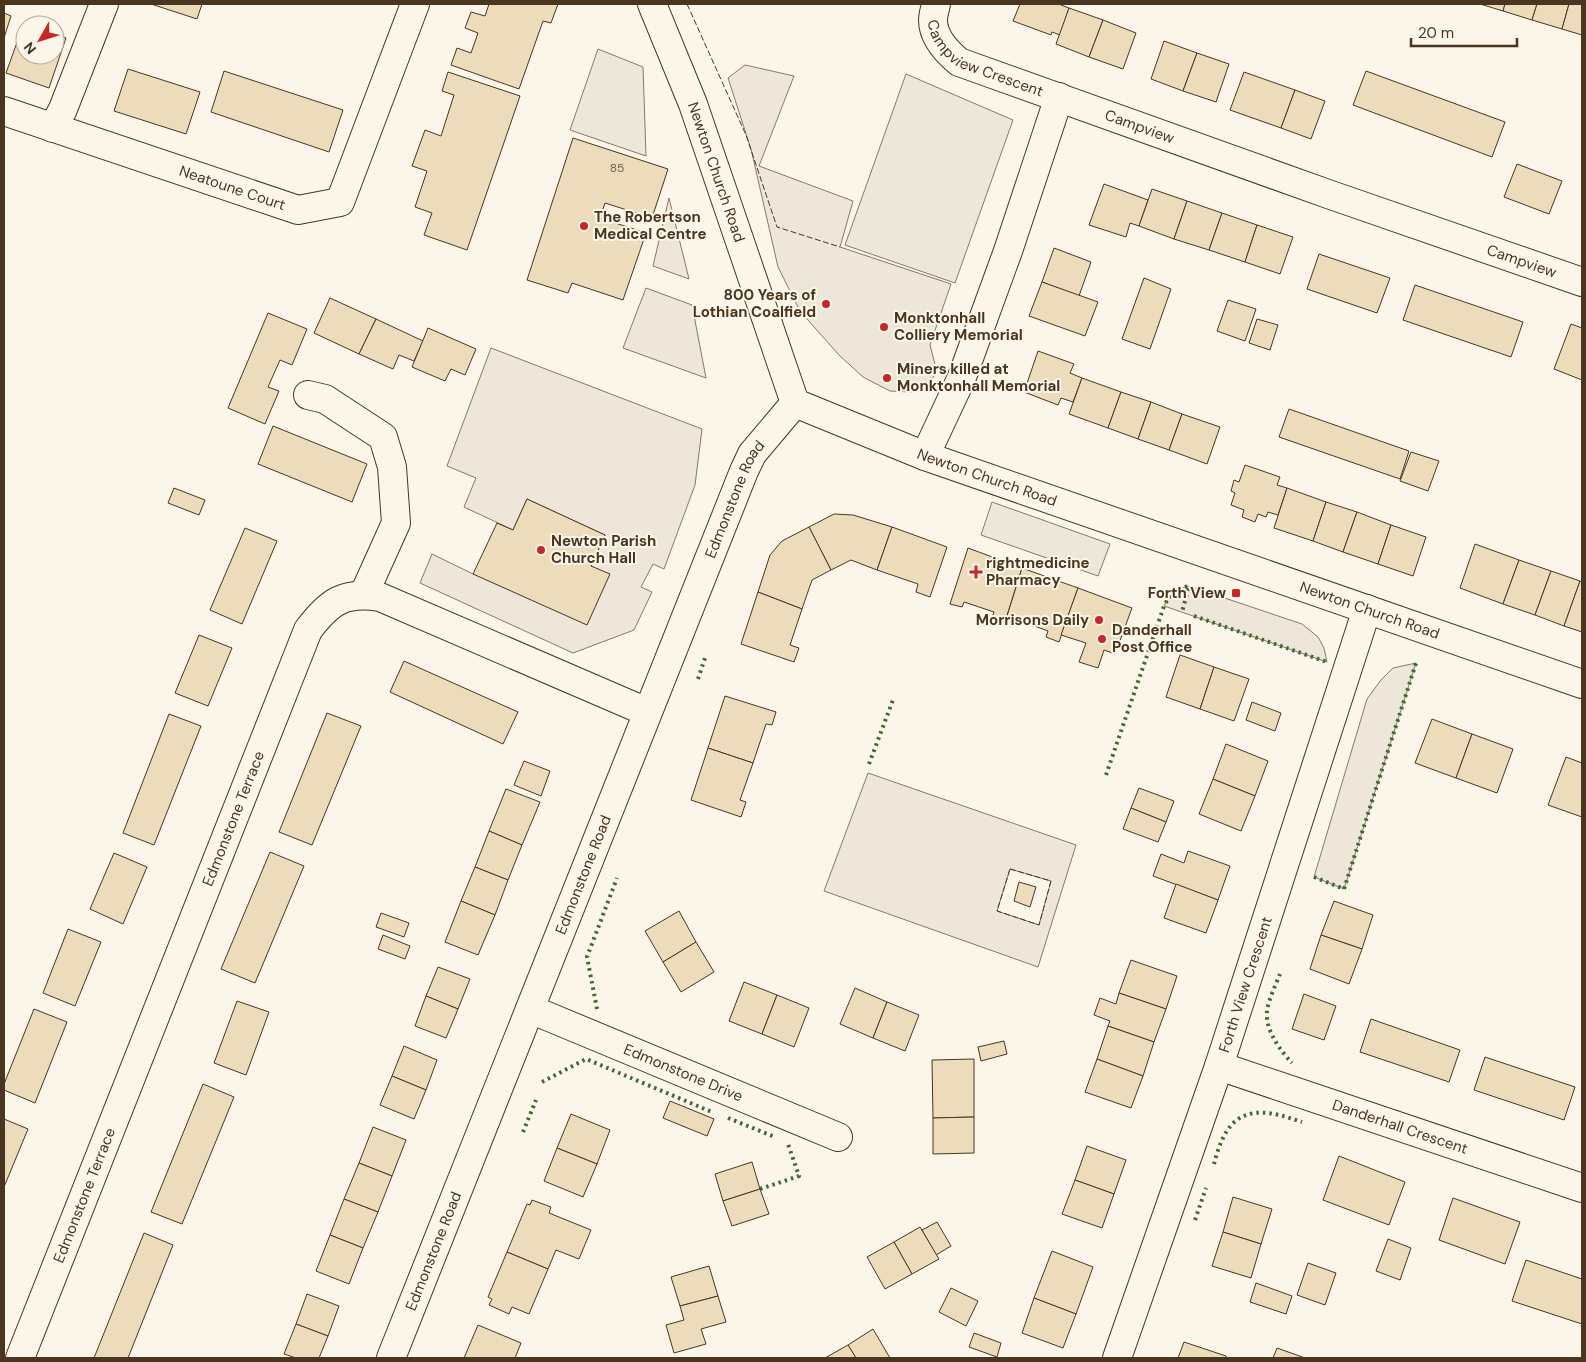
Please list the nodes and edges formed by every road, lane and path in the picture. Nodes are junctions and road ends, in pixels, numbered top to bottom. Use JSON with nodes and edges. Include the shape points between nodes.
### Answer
{"nodes":[{"id":1,"x":104,"y":4,"type":"edge"},
{"id":2,"x":415,"y":4,"type":"edge"},
{"id":3,"x":652,"y":4,"type":"edge"},
{"id":4,"x":936,"y":4,"type":"edge"},
{"id":5,"x":1059,"y":97,"type":"junction"},
{"id":6,"x":4,"y":111,"type":"edge"},
{"id":7,"x":53,"y":128,"type":"junction"},
{"id":8,"x":1582,"y":282,"type":"edge"},
{"id":9,"x":308,"y":395,"type":"dead end"},
{"id":10,"x":795,"y":403,"type":"junction"},
{"id":11,"x":925,"y":456,"type":"junction"},
{"id":12,"x":364,"y":594,"type":"junction"},
{"id":13,"x":1367,"y":610,"type":"junction"},
{"id":14,"x":1582,"y":684,"type":"edge"},
{"id":15,"x":647,"y":712,"type":"junction"},
{"id":16,"x":530,"y":1009,"type":"junction"},
{"id":17,"x":1218,"y":1066,"type":"junction"},
{"id":18,"x":838,"y":1137,"type":"dead end"},
{"id":19,"x":1582,"y":1188,"type":"edge"},
{"id":20,"x":20,"y":1358,"type":"edge"},
{"id":21,"x":391,"y":1358,"type":"edge"},
{"id":22,"x":1116,"y":1358,"type":"edge"}],
"edges":[{"from":1,"to":7,"type":"street"},
{"from":2,"to":7,"type":"street","name":"Neatoune Court","via":[[340,202],[298,210]]},
{"from":3,"to":10,"type":"street","name":"Newton Church Road","via":[[693,104]]},
{"from":4,"to":5,"type":"street","name":"Campview Crescent","via":[[933,21],[937,35],[959,62]]},
{"from":5,"to":8,"type":"street","name":"Campview"},
{"from":5,"to":11,"type":"street","via":[[962,378]]},
{"from":6,"to":7,"type":"street"},
{"from":9,"to":12,"type":"street","via":[[325,399],[383,437],[392,467],[396,523]]},
{"from":10,"to":11,"type":"street","name":"Newton Church Road"},
{"from":10,"to":15,"type":"street","name":"Edmonstone Road","via":[[752,454]]},
{"from":11,"to":13,"type":"street","name":"Newton Church Road"},
{"from":12,"to":15,"type":"street","name":"Edmonstone Terrace","via":[[380,597]]},
{"from":12,"to":20,"type":"street","name":"Edmonstone Terrace","via":[[333,603],[308,630]]},
{"from":13,"to":14,"type":"street","name":"Newton Church Road"},
{"from":13,"to":17,"type":"street","name":"Forth View Crescent"},
{"from":15,"to":16,"type":"street","name":"Edmonstone Road"},
{"from":16,"to":18,"type":"street","name":"Edmonstone Drive"},
{"from":16,"to":21,"type":"street","name":"Edmonstone Road"},
{"from":17,"to":19,"type":"street","name":"Danderhall Crescent"},
{"from":17,"to":22,"type":"street","name":"Forth View Crescent"}]}
